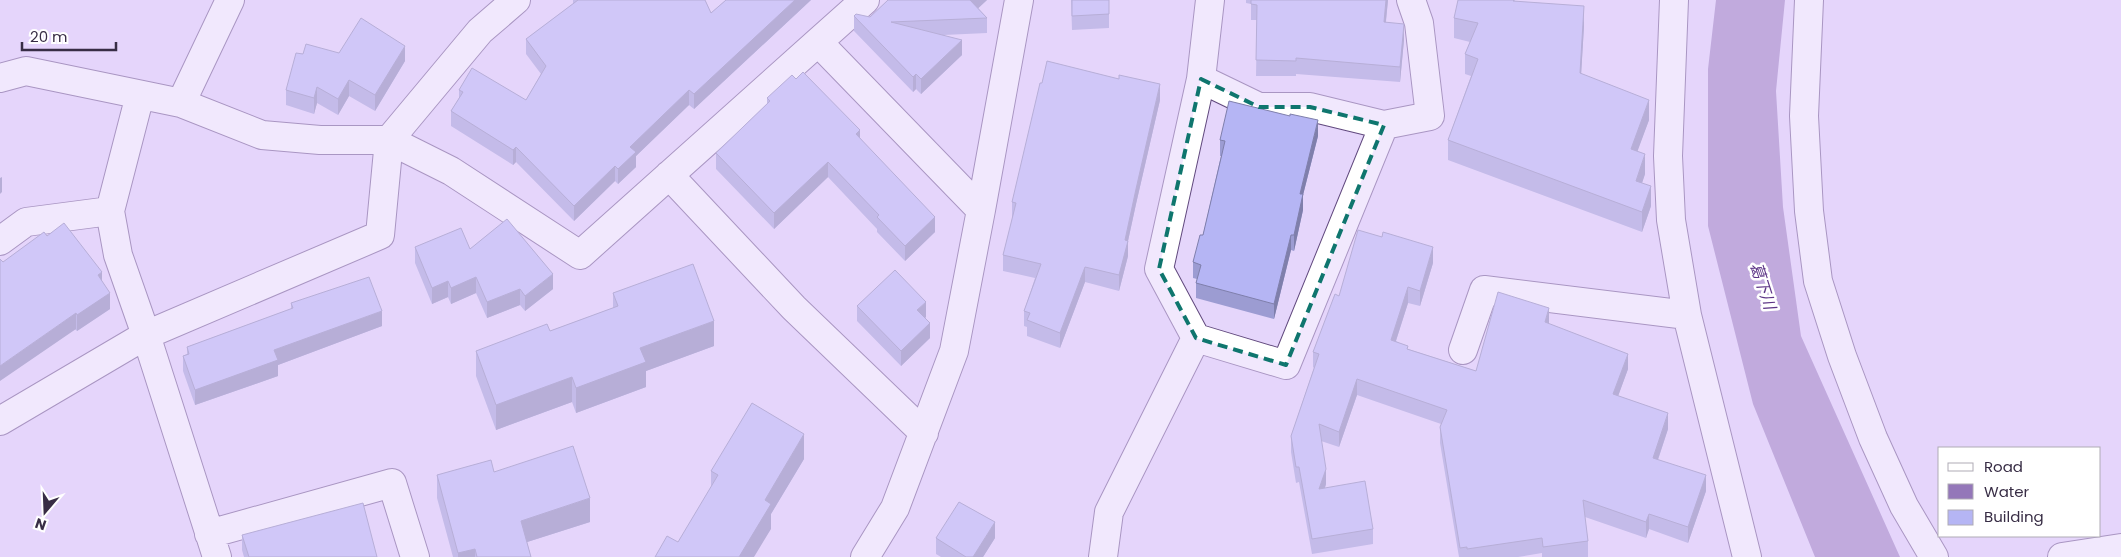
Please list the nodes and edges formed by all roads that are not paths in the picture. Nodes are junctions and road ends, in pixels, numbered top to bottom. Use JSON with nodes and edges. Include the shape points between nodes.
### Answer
{"nodes":[{"id":1,"x":230,"y":0,"type":"edge"},
{"id":2,"x":516,"y":0,"type":"edge"},
{"id":3,"x":865,"y":0,"type":"edge"},
{"id":4,"x":1019,"y":0,"type":"edge"},
{"id":5,"x":1210,"y":0,"type":"edge"},
{"id":6,"x":1411,"y":0,"type":"edge"},
{"id":7,"x":1674,"y":0,"type":"edge"},
{"id":8,"x":1809,"y":0,"type":"edge"},
{"id":9,"x":818,"y":42,"type":"junction"},
{"id":10,"x":0,"y":78,"type":"edge"},
{"id":11,"x":1201,"y":79,"type":"junction"},
{"id":12,"x":140,"y":94,"type":"junction"},
{"id":13,"x":181,"y":103,"type":"junction"},
{"id":14,"x":1384,"y":124,"type":"junction"},
{"id":15,"x":389,"y":140,"type":"junction"},
{"id":16,"x":669,"y":175,"type":"junction"},
{"id":17,"x":981,"y":210,"type":"junction"},
{"id":18,"x":110,"y":211,"type":"junction"},
{"id":19,"x":0,"y":241,"type":"edge"},
{"id":20,"x":1687,"y":315,"type":"junction"},
{"id":21,"x":146,"y":335,"type":"junction"},
{"id":22,"x":1196,"y":338,"type":"junction"},
{"id":23,"x":1463,"y":350,"type":"dead end"},
{"id":24,"x":0,"y":421,"type":"edge"},
{"id":25,"x":924,"y":433,"type":"junction"},
{"id":26,"x":213,"y":546,"type":"edge"},
{"id":27,"x":2121,"y":548,"type":"edge"},
{"id":28,"x":415,"y":557,"type":"edge"},
{"id":29,"x":865,"y":557,"type":"edge"},
{"id":30,"x":1104,"y":557,"type":"edge"},
{"id":31,"x":1747,"y":557,"type":"edge"},
{"id":32,"x":1934,"y":557,"type":"edge"},
{"id":33,"x":2062,"y":557,"type":"edge"}],
"edges":[{"from":1,"to":13,"type":"street"},
{"from":2,"to":15,"type":"street","via":[[480,31]]},
{"from":3,"to":9,"type":"street"},
{"from":4,"to":17,"type":"street"},
{"from":5,"to":11,"type":"street"},
{"from":6,"to":14,"type":"street","via":[[1419,23],[1430,116]]},
{"from":7,"to":20,"type":"street","via":[[1668,156],[1671,220]]},
{"from":8,"to":32,"type":"street","via":[[1804,116],[1808,211],[1818,281],[1873,438],[1904,506]]},
{"from":9,"to":16,"type":"street"},
{"from":9,"to":17,"type":"street"},
{"from":10,"to":12,"type":"street","via":[[26,71]]},
{"from":11,"to":14,"type":"street","via":[[1259,107],[1310,107]]},
{"from":11,"to":22,"type":"street","via":[[1159,268]]},
{"from":12,"to":13,"type":"street"},
{"from":12,"to":18,"type":"street"},
{"from":13,"to":15,"type":"street","via":[[262,135],[320,140]]},
{"from":14,"to":22,"type":"street","via":[[1286,365]]},
{"from":15,"to":16,"type":"street","via":[[451,171],[580,255]]},
{"from":15,"to":21,"type":"street","via":[[380,235]]},
{"from":16,"to":25,"type":"street","via":[[794,308]]},
{"from":17,"to":25,"type":"street","via":[[954,351]]},
{"from":18,"to":19,"type":"street","via":[[26,222]]},
{"from":18,"to":21,"type":"street","via":[[118,255]]},
{"from":20,"to":23,"type":"street","via":[[1484,290]]},
{"from":20,"to":31,"type":"street"},
{"from":21,"to":24,"type":"street"},
{"from":21,"to":26,"type":"street"},
{"from":22,"to":30,"type":"street","via":[[1109,512]]},
{"from":25,"to":29,"type":"street","via":[[895,508]]},
{"from":26,"to":28,"type":"street","via":[[392,483]]},
{"from":27,"to":33,"type":"street"}]}
